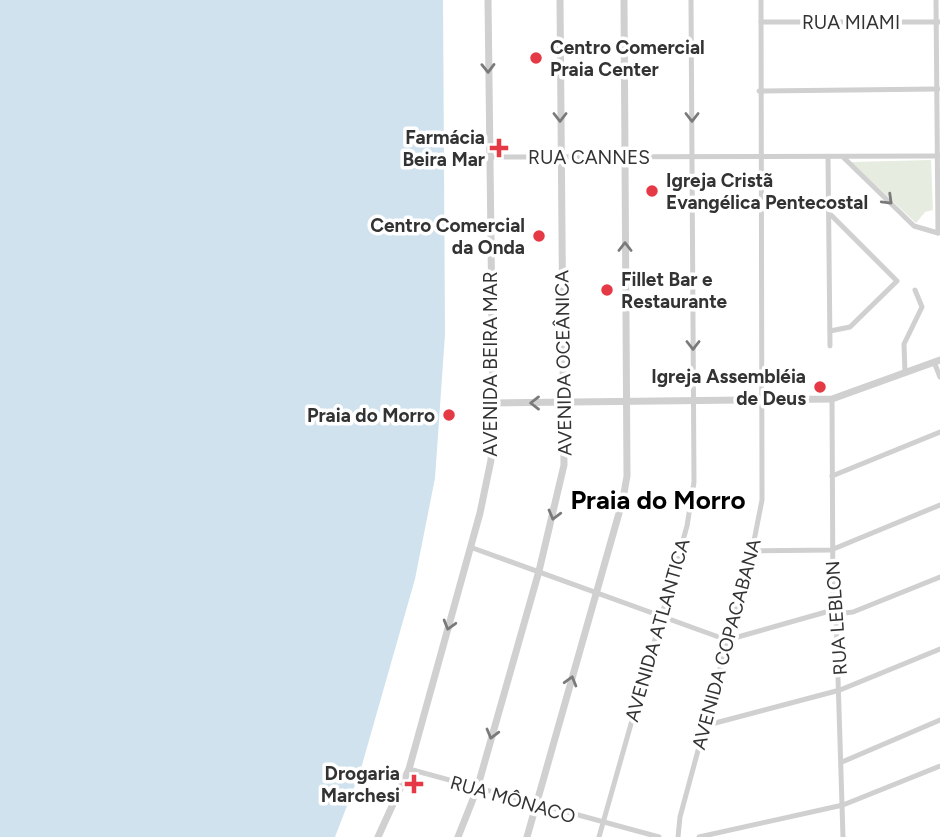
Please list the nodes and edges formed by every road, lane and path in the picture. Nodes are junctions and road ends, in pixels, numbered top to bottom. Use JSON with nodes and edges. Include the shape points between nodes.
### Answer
{"nodes":[{"id":1,"x":488,"y":0,"type":"edge"},
{"id":2,"x":560,"y":0,"type":"edge"},
{"id":3,"x":624,"y":0,"type":"edge"},
{"id":4,"x":691,"y":0,"type":"edge"},
{"id":5,"x":761,"y":0,"type":"edge"},
{"id":6,"x":936,"y":0,"type":"edge"},
{"id":7,"x":761,"y":22,"type":"junction"},
{"id":8,"x":938,"y":22,"type":"edge"},
{"id":9,"x":938,"y":89,"type":"edge"},
{"id":10,"x":759,"y":91,"type":"junction"},
{"id":11,"x":489,"y":157,"type":"junction"},
{"id":12,"x":560,"y":157,"type":"junction"},
{"id":13,"x":625,"y":157,"type":"junction"},
{"id":14,"x":692,"y":157,"type":"junction"},
{"id":15,"x":760,"y":157,"type":"junction"},
{"id":16,"x":939,"y":157,"type":"edge"},
{"id":17,"x":828,"y":158,"type":"junction"},
{"id":18,"x":843,"y":158,"type":"junction"},
{"id":19,"x":831,"y":215,"type":"junction"},
{"id":20,"x":939,"y":233,"type":"edge"},
{"id":21,"x":915,"y":290,"type":"dead end"},
{"id":22,"x":830,"y":331,"type":"junction"},
{"id":23,"x":830,"y":346,"type":"dead end"},
{"id":24,"x":937,"y":361,"type":"edge"},
{"id":25,"x":905,"y":373,"type":"junction"},
{"id":26,"x":940,"y":377,"type":"edge"},
{"id":27,"x":832,"y":399,"type":"junction"},
{"id":28,"x":763,"y":401,"type":"junction"},
{"id":29,"x":626,"y":402,"type":"junction"},
{"id":30,"x":694,"y":402,"type":"junction"},
{"id":31,"x":493,"y":403,"type":"junction"},
{"id":32,"x":564,"y":403,"type":"junction"},
{"id":33,"x":940,"y":432,"type":"edge"},
{"id":34,"x":832,"y":476,"type":"junction"},
{"id":35,"x":940,"y":505,"type":"edge"},
{"id":36,"x":470,"y":547,"type":"junction"},
{"id":37,"x":831,"y":550,"type":"junction"},
{"id":38,"x":752,"y":551,"type":"junction"},
{"id":39,"x":539,"y":571,"type":"junction"},
{"id":40,"x":940,"y":577,"type":"edge"},
{"id":41,"x":595,"y":594,"type":"junction"},
{"id":42,"x":834,"y":612,"type":"junction"},
{"id":43,"x":662,"y":617,"type":"junction"},
{"id":44,"x":727,"y":640,"type":"junction"},
{"id":45,"x":940,"y":649,"type":"edge"},
{"id":46,"x":840,"y":690,"type":"junction"},
{"id":47,"x":940,"y":720,"type":"edge"},
{"id":48,"x":704,"y":726,"type":"junction"},
{"id":49,"x":842,"y":762,"type":"junction"},
{"id":50,"x":940,"y":766,"type":"edge"},
{"id":51,"x":409,"y":769,"type":"junction"},
{"id":52,"x":477,"y":789,"type":"junction"},
{"id":53,"x":536,"y":805,"type":"junction"},
{"id":54,"x":843,"y":805,"type":"junction"},
{"id":55,"x":603,"y":823,"type":"junction"},
{"id":56,"x":378,"y":837,"type":"edge"},
{"id":57,"x":458,"y":837,"type":"edge"},
{"id":58,"x":527,"y":837,"type":"edge"},
{"id":59,"x":598,"y":837,"type":"edge"},
{"id":60,"x":659,"y":837,"type":"edge"},
{"id":61,"x":675,"y":837,"type":"edge"},
{"id":62,"x":699,"y":837,"type":"edge"},
{"id":63,"x":843,"y":837,"type":"edge"}],
"edges":[{"from":1,"to":11,"type":"street","name":"AVENIDA BEIRA MAR","one_way":true},
{"from":2,"to":12,"type":"street","name":"AVENIDA OCEÂNICA","one_way":true},
{"from":3,"to":13,"type":"street"},
{"from":4,"to":14,"type":"street","name":"AVENIDA ATLANTICA","one_way":true},
{"from":5,"to":7,"type":"street","name":"AVENIDA COPACABANA"},
{"from":6,"to":8,"type":"street"},
{"from":7,"to":8,"type":"street","name":"RUA MIAMI"},
{"from":7,"to":10,"type":"street","name":"AVENIDA COPACABANA"},
{"from":8,"to":9,"type":"street"},
{"from":9,"to":10,"type":"street"},
{"from":9,"to":16,"type":"street"},
{"from":10,"to":15,"type":"street","name":"AVENIDA COPACABANA"},
{"from":11,"to":12,"type":"street","name":"RUA CANNES"},
{"from":11,"to":31,"type":"street","name":"AVENIDA BEIRA MAR"},
{"from":12,"to":13,"type":"street","name":"RUA CANNES"},
{"from":12,"to":32,"type":"street","name":"AVENIDA OCEÂNICA"},
{"from":13,"to":14,"type":"street","name":"RUA CANNES"},
{"from":29,"to":13,"type":"street","one_way":true},
{"from":14,"to":15,"type":"street","name":"RUA CANNES"},
{"from":14,"to":30,"type":"street","name":"AVENIDA ATLANTICA","one_way":true},
{"from":15,"to":17,"type":"street","name":"RUA CANNES"},
{"from":15,"to":28,"type":"street","name":"AVENIDA COPACABANA"},
{"from":16,"to":18,"type":"street","name":"RUA CANNES"},
{"from":16,"to":20,"type":"street"},
{"from":17,"to":18,"type":"street","name":"RUA CANNES"},
{"from":17,"to":19,"type":"street"},
{"from":18,"to":20,"type":"street","one_way":true,"via":[[914,226]]},
{"from":19,"to":22,"type":"street"},
{"from":19,"to":22,"type":"street","via":[[897,281],[850,327]]},
{"from":21,"to":25,"type":"street","via":[[922,307],[904,344]]},
{"from":22,"to":23,"type":"street"},
{"from":24,"to":25,"type":"street"},
{"from":24,"to":26,"type":"street"},
{"from":25,"to":27,"type":"street"},
{"from":27,"to":28,"type":"street"},
{"from":27,"to":34,"type":"street","name":"RUA LEBLON"},
{"from":28,"to":30,"type":"street"},
{"from":28,"to":38,"type":"street","name":"AVENIDA COPACABANA","via":[[762,500]]},
{"from":29,"to":30,"type":"street"},
{"from":29,"to":32,"type":"street"},
{"from":29,"to":41,"type":"street","via":[[625,488]]},
{"from":30,"to":43,"type":"street","name":"AVENIDA ATLANTICA","via":[[692,504]]},
{"from":32,"to":31,"type":"street","one_way":true},
{"from":31,"to":36,"type":"street","name":"AVENIDA BEIRA MAR","via":[[487,486]]},
{"from":32,"to":39,"type":"street","name":"AVENIDA OCEÂNICA","one_way":true,"via":[[563,477]]},
{"from":33,"to":34,"type":"street"},
{"from":34,"to":37,"type":"street","name":"RUA LEBLON"},
{"from":35,"to":37,"type":"street"},
{"from":36,"to":39,"type":"street"},
{"from":36,"to":51,"type":"street","name":"AVENIDA BEIRA MAR","one_way":true},
{"from":37,"to":38,"type":"street"},
{"from":37,"to":42,"type":"street","name":"RUA LEBLON"},
{"from":38,"to":44,"type":"street","name":"AVENIDA COPACABANA"},
{"from":39,"to":41,"type":"street"},
{"from":39,"to":52,"type":"street","name":"AVENIDA OCEÂNICA","one_way":true},
{"from":40,"to":42,"type":"street","via":[[853,612]]},
{"from":41,"to":43,"type":"street"},
{"from":53,"to":41,"type":"street","one_way":true},
{"from":42,"to":44,"type":"street"},
{"from":42,"to":46,"type":"street","name":"RUA LEBLON"},
{"from":43,"to":44,"type":"street"},
{"from":43,"to":55,"type":"street","name":"AVENIDA ATLANTICA"},
{"from":44,"to":48,"type":"street","name":"AVENIDA COPACABANA"},
{"from":45,"to":46,"type":"street"},
{"from":46,"to":48,"type":"street"},
{"from":46,"to":49,"type":"street","name":"RUA LEBLON"},
{"from":47,"to":49,"type":"street"},
{"from":48,"to":61,"type":"street","name":"AVENIDA COPACABANA"},
{"from":49,"to":54,"type":"street","name":"RUA LEBLON"},
{"from":50,"to":54,"type":"street"},
{"from":51,"to":52,"type":"street","name":"RUA MÔNACO"},
{"from":51,"to":56,"type":"street","name":"AVENIDA BEIRA MAR"},
{"from":52,"to":53,"type":"street","name":"RUA MÔNACO"},
{"from":52,"to":57,"type":"street","name":"AVENIDA OCEÂNICA"},
{"from":53,"to":55,"type":"street","name":"RUA MÔNACO"},
{"from":53,"to":58,"type":"street"},
{"from":54,"to":62,"type":"street"},
{"from":54,"to":63,"type":"street","name":"RUA LEBLON"},
{"from":55,"to":59,"type":"street","name":"AVENIDA ATLANTICA"},
{"from":55,"to":60,"type":"street","name":"RUA MÔNACO"}]}
